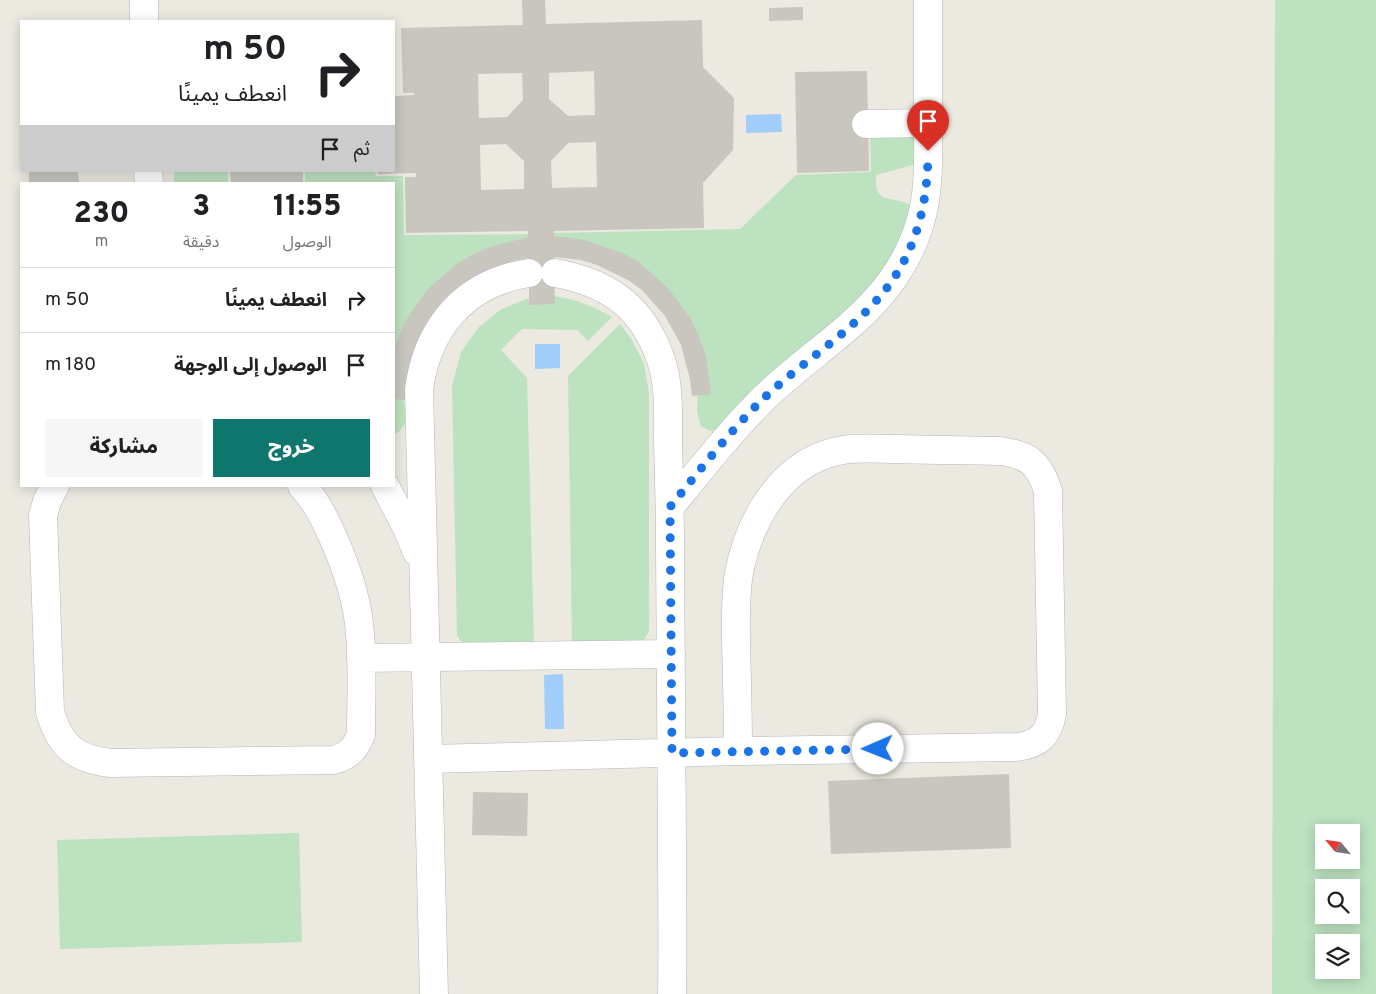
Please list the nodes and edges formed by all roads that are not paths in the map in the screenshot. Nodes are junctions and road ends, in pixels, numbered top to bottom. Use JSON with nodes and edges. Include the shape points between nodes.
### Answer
{"nodes":[{"id":1,"x":144,"y":0,"type":"edge"},
{"id":2,"x":928,"y":0,"type":"edge"},
{"id":3,"x":144,"y":20,"type":"edge"},
{"id":4,"x":928,"y":123,"type":"junction"},
{"id":5,"x":866,"y":124,"type":"dead end"},
{"id":6,"x":54,"y":487,"type":"edge"},
{"id":7,"x":303,"y":487,"type":"edge"},
{"id":8,"x":386,"y":487,"type":"edge"},
{"id":9,"x":670,"y":507,"type":"junction"},
{"id":10,"x":423,"y":568,"type":"junction"},
{"id":11,"x":671,"y":654,"type":"junction"},
{"id":12,"x":425,"y":657,"type":"junction"},
{"id":13,"x":361,"y":658,"type":"junction"},
{"id":14,"x":738,"y":751,"type":"junction"},
{"id":15,"x":672,"y":753,"type":"junction"},
{"id":16,"x":428,"y":759,"type":"junction"},
{"id":17,"x":434,"y":994,"type":"edge"},
{"id":18,"x":672,"y":994,"type":"edge"}],
"edges":[{"from":1,"to":3,"type":"street"},
{"from":2,"to":4,"type":"street"},
{"from":4,"to":5,"type":"street"},
{"from":4,"to":9,"type":"street","via":[[926,194],[920,223],[910,251],[895,276],[855,322],[737,425]]},
{"from":6,"to":13,"type":"street","via":[[43,516],[50,712],[64,743],[77,754],[93,761],[110,763],[344,757],[358,744],[362,734]]},
{"from":7,"to":13,"type":"street","via":[[341,554],[356,606]]},
{"from":8,"to":10,"type":"street"},
{"from":9,"to":10,"type":"street","via":[[665,372],[651,335],[640,318],[626,304],[593,282],[574,276],[542,273],[515,276],[496,282],[462,302],[437,332],[422,369],[419,389]]},
{"from":9,"to":11,"type":"street"},
{"from":10,"to":12,"type":"street"},
{"from":11,"to":12,"type":"street"},
{"from":11,"to":15,"type":"street"},
{"from":12,"to":13,"type":"street"},
{"from":12,"to":16,"type":"street"},
{"from":14,"to":14,"type":"street","via":[[736,598],[739,573],[756,524],[784,480],[803,464],[826,454],[851,449],[1000,451],[1017,453],[1032,462],[1043,475],[1048,491],[1052,714],[1050,727],[1041,738],[1030,745],[1017,747]]},
{"from":14,"to":15,"type":"street"},
{"from":15,"to":16,"type":"street"},
{"from":15,"to":18,"type":"street"},
{"from":16,"to":17,"type":"street"}]}
